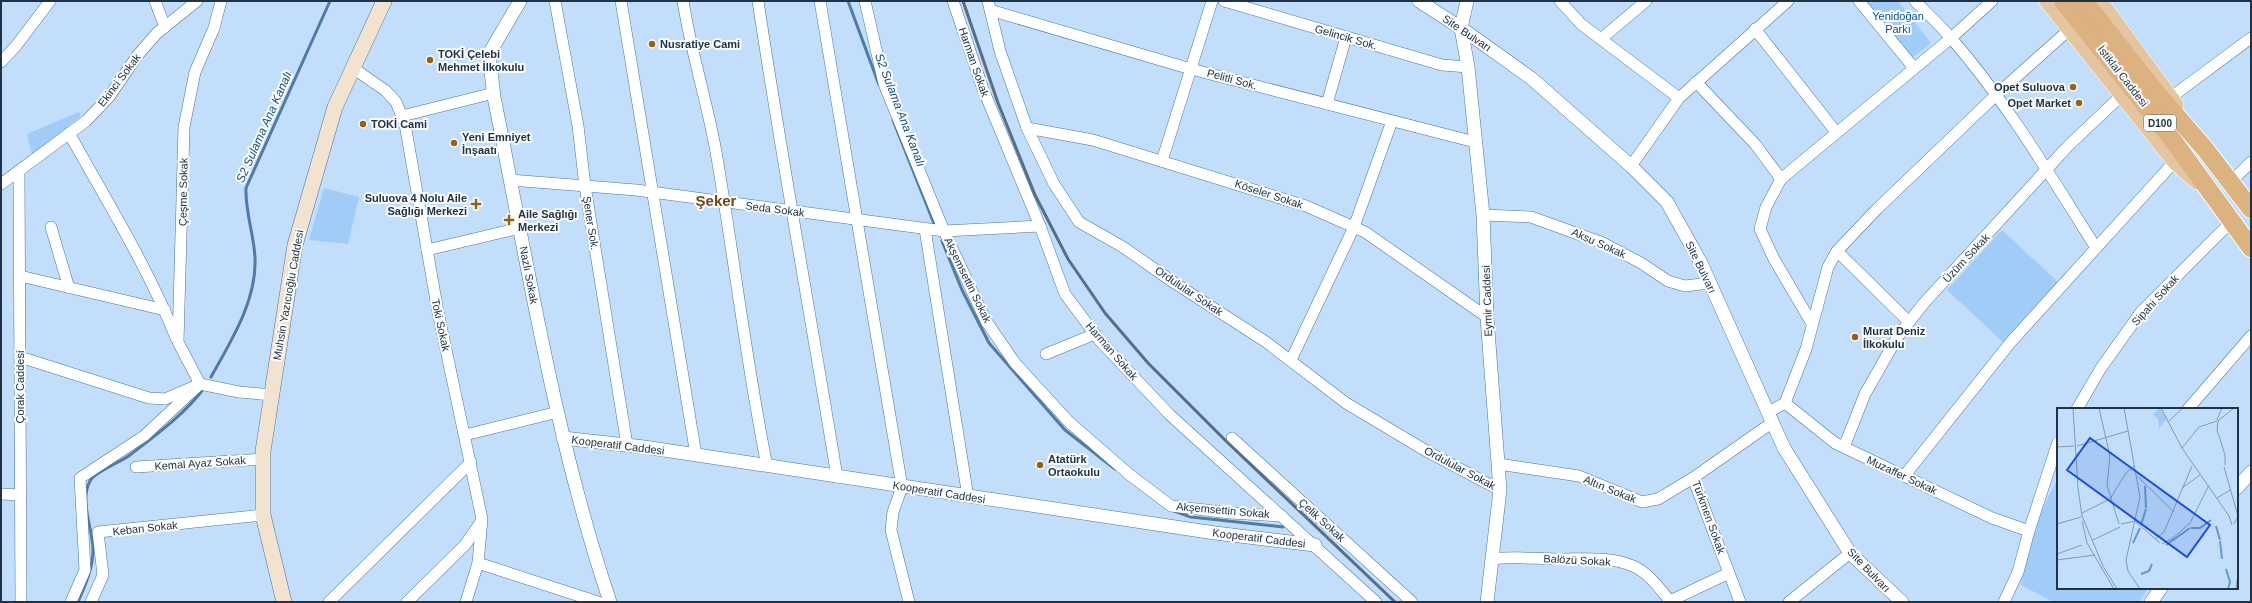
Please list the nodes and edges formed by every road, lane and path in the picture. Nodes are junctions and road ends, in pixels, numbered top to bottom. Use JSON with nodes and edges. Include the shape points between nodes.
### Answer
{"nodes":[{"id":1,"x":50,"y":1,"type":"edge"},
{"id":2,"x":155,"y":1,"type":"edge"},
{"id":3,"x":197,"y":1,"type":"edge"},
{"id":4,"x":221,"y":1,"type":"edge"},
{"id":5,"x":384,"y":1,"type":"edge"},
{"id":6,"x":520,"y":1,"type":"edge"},
{"id":7,"x":555,"y":1,"type":"edge"},
{"id":8,"x":621,"y":1,"type":"edge"},
{"id":9,"x":684,"y":1,"type":"edge"},
{"id":10,"x":758,"y":1,"type":"edge"},
{"id":11,"x":820,"y":1,"type":"edge"},
{"id":12,"x":865,"y":1,"type":"edge"},
{"id":13,"x":953,"y":1,"type":"edge"},
{"id":14,"x":1212,"y":1,"type":"edge"},
{"id":15,"x":1224,"y":1,"type":"edge"},
{"id":16,"x":1419,"y":1,"type":"edge"},
{"id":17,"x":1467,"y":1,"type":"edge"},
{"id":18,"x":1560,"y":1,"type":"edge"},
{"id":19,"x":1646,"y":1,"type":"edge"},
{"id":20,"x":1859,"y":1,"type":"edge"},
{"id":21,"x":1915,"y":1,"type":"edge"},
{"id":22,"x":1992,"y":1,"type":"edge"},
{"id":23,"x":2048,"y":1,"type":"edge"},
{"id":24,"x":2064,"y":1,"type":"edge"},
{"id":25,"x":2084,"y":1,"type":"edge"},
{"id":26,"x":2099,"y":1,"type":"edge"},
{"id":27,"x":1784,"y":2,"type":"edge"},
{"id":28,"x":989,"y":6,"type":"edge"},
{"id":29,"x":165,"y":27,"type":"junction"},
{"id":30,"x":1461,"y":28,"type":"junction"},
{"id":31,"x":1755,"y":29,"type":"junction"},
{"id":32,"x":2070,"y":29,"type":"junction"},
{"id":33,"x":1346,"y":37,"type":"junction"},
{"id":34,"x":1951,"y":38,"type":"junction"},
{"id":35,"x":2251,"y":38,"type":"edge"},
{"id":36,"x":1601,"y":39,"type":"junction"},
{"id":37,"x":1,"y":62,"type":"edge"},
{"id":38,"x":1468,"y":67,"type":"junction"},
{"id":39,"x":354,"y":68,"type":"junction"},
{"id":40,"x":1914,"y":68,"type":"junction"},
{"id":41,"x":1191,"y":69,"type":"junction"},
{"id":42,"x":1696,"y":82,"type":"junction"},
{"id":43,"x":494,"y":93,"type":"junction"},
{"id":44,"x":2123,"y":94,"type":"junction"},
{"id":45,"x":1996,"y":95,"type":"junction"},
{"id":46,"x":1679,"y":98,"type":"junction"},
{"id":47,"x":2170,"y":98,"type":"junction"},
{"id":48,"x":1327,"y":104,"type":"junction"},
{"id":49,"x":402,"y":116,"type":"junction"},
{"id":50,"x":1392,"y":121,"type":"junction"},
{"id":51,"x":1027,"y":128,"type":"junction"},
{"id":52,"x":1836,"y":132,"type":"junction"},
{"id":53,"x":69,"y":134,"type":"junction"},
{"id":54,"x":1475,"y":142,"type":"junction"},
{"id":55,"x":2205,"y":149,"type":"junction"},
{"id":56,"x":1162,"y":161,"type":"junction"},
{"id":57,"x":2176,"y":161,"type":"junction"},
{"id":58,"x":2251,"y":162,"type":"edge"},
{"id":59,"x":1631,"y":166,"type":"junction"},
{"id":60,"x":2046,"y":169,"type":"junction"},
{"id":61,"x":19,"y":172,"type":"junction"},
{"id":62,"x":1781,"y":179,"type":"junction"},
{"id":63,"x":510,"y":180,"type":"junction"},
{"id":64,"x":2230,"y":182,"type":"junction"},
{"id":65,"x":1,"y":184,"type":"edge"},
{"id":66,"x":585,"y":186,"type":"junction"},
{"id":67,"x":653,"y":193,"type":"junction"},
{"id":68,"x":2216,"y":198,"type":"junction"},
{"id":69,"x":723,"y":202,"type":"junction"},
{"id":70,"x":2251,"y":209,"type":"edge"},
{"id":71,"x":793,"y":211,"type":"junction"},
{"id":72,"x":1483,"y":216,"type":"junction"},
{"id":73,"x":858,"y":220,"type":"junction"},
{"id":74,"x":2232,"y":221,"type":"junction"},
{"id":75,"x":1040,"y":226,"type":"junction"},
{"id":76,"x":51,"y":227,"type":"dead end"},
{"id":77,"x":1354,"y":227,"type":"junction"},
{"id":78,"x":520,"y":228,"type":"junction"},
{"id":79,"x":925,"y":229,"type":"junction"},
{"id":80,"x":944,"y":231,"type":"junction"},
{"id":81,"x":2096,"y":248,"type":"junction"},
{"id":82,"x":2251,"y":248,"type":"edge"},
{"id":83,"x":427,"y":250,"type":"junction"},
{"id":84,"x":1837,"y":251,"type":"junction"},
{"id":85,"x":20,"y":276,"type":"junction"},
{"id":86,"x":1710,"y":283,"type":"junction"},
{"id":87,"x":69,"y":288,"type":"junction"},
{"id":88,"x":165,"y":310,"type":"junction"},
{"id":89,"x":1487,"y":317,"type":"junction"},
{"id":90,"x":1811,"y":322,"type":"junction"},
{"id":91,"x":1909,"y":322,"type":"junction"},
{"id":92,"x":1095,"y":334,"type":"junction"},
{"id":93,"x":2251,"y":336,"type":"edge"},
{"id":94,"x":178,"y":342,"type":"junction"},
{"id":95,"x":1046,"y":354,"type":"dead end"},
{"id":96,"x":20,"y":357,"type":"junction"},
{"id":97,"x":1291,"y":360,"type":"junction"},
{"id":98,"x":200,"y":384,"type":"junction"},
{"id":99,"x":272,"y":394,"type":"junction"},
{"id":100,"x":1785,"y":403,"type":"junction"},
{"id":101,"x":2078,"y":408,"type":"edge"},
{"id":102,"x":2189,"y":408,"type":"edge"},
{"id":103,"x":558,"y":412,"type":"junction"},
{"id":104,"x":1771,"y":417,"type":"junction"},
{"id":105,"x":465,"y":435,"type":"junction"},
{"id":106,"x":563,"y":438,"type":"junction"},
{"id":107,"x":1232,"y":438,"type":"dead end"},
{"id":108,"x":627,"y":445,"type":"junction"},
{"id":109,"x":1844,"y":447,"type":"junction"},
{"id":110,"x":2057,"y":448,"type":"edge"},
{"id":111,"x":696,"y":455,"type":"junction"},
{"id":112,"x":263,"y":459,"type":"junction"},
{"id":113,"x":2055,"y":461,"type":"edge"},
{"id":114,"x":471,"y":462,"type":"junction"},
{"id":115,"x":1498,"y":464,"type":"junction"},
{"id":116,"x":766,"y":466,"type":"junction"},
{"id":117,"x":136,"y":467,"type":"dead end"},
{"id":118,"x":2251,"y":472,"type":"edge"},
{"id":119,"x":1905,"y":475,"type":"junction"},
{"id":120,"x":837,"y":477,"type":"junction"},
{"id":121,"x":1693,"y":478,"type":"junction"},
{"id":122,"x":902,"y":487,"type":"junction"},
{"id":123,"x":2238,"y":487,"type":"edge"},
{"id":124,"x":1500,"y":490,"type":"junction"},
{"id":125,"x":1,"y":494,"type":"edge"},
{"id":126,"x":21,"y":495,"type":"junction"},
{"id":127,"x":968,"y":497,"type":"junction"},
{"id":128,"x":263,"y":515,"type":"junction"},
{"id":129,"x":1282,"y":516,"type":"junction"},
{"id":130,"x":482,"y":519,"type":"junction"},
{"id":131,"x":2029,"y":531,"type":"junction"},
{"id":132,"x":1315,"y":545,"type":"junction"},
{"id":133,"x":1850,"y":553,"type":"junction"},
{"id":134,"x":1492,"y":559,"type":"junction"},
{"id":135,"x":478,"y":563,"type":"junction"},
{"id":136,"x":1729,"y":573,"type":"junction"},
{"id":137,"x":2160,"y":589,"type":"edge"},
{"id":138,"x":1489,"y":599,"type":"edge"},
{"id":139,"x":1670,"y":601,"type":"edge"},
{"id":140,"x":21,"y":602,"type":"edge"},
{"id":141,"x":71,"y":602,"type":"edge"},
{"id":142,"x":91,"y":602,"type":"edge"},
{"id":143,"x":284,"y":602,"type":"edge"},
{"id":144,"x":330,"y":602,"type":"edge"},
{"id":145,"x":407,"y":602,"type":"edge"},
{"id":146,"x":466,"y":602,"type":"edge"},
{"id":147,"x":605,"y":602,"type":"edge"},
{"id":148,"x":909,"y":602,"type":"edge"},
{"id":149,"x":1376,"y":602,"type":"edge"},
{"id":150,"x":1412,"y":602,"type":"edge"},
{"id":151,"x":1740,"y":602,"type":"edge"},
{"id":152,"x":1790,"y":602,"type":"edge"},
{"id":153,"x":1902,"y":602,"type":"edge"},
{"id":154,"x":2004,"y":602,"type":"edge"},
{"id":155,"x":2151,"y":602,"type":"edge"}],
"edges":[{"from":1,"to":37,"type":"street"},
{"from":2,"to":29,"type":"street"},
{"from":3,"to":29,"type":"street","name":"Ekinci Sokak"},
{"from":4,"to":94,"type":"street","name":"Çeşme Sokak","via":[[214,28],[195,72],[184,127]]},
{"from":5,"to":39,"type":"main road","name":"Muhsin Yazıcıoğlu Caddesi"},
{"from":6,"to":43,"type":"street","name":"Nazlı Sokak","via":[[489,54]]},
{"from":7,"to":66,"type":"street","name":"Şener Sok.","via":[[578,126]]},
{"from":8,"to":67,"type":"street"},
{"from":9,"to":69,"type":"street","via":[[689,41],[715,151]]},
{"from":10,"to":71,"type":"street","via":[[778,135]]},
{"from":11,"to":73,"type":"street"},
{"from":12,"to":80,"type":"street","name":"Akşemsettin Sokak","via":[[884,84]]},
{"from":13,"to":75,"type":"street","name":"Harman Sokak","via":[[983,89]]},
{"from":14,"to":41,"type":"street"},
{"from":15,"to":33,"type":"street","name":"Gelincik Sok."},
{"from":16,"to":30,"type":"street","name":"Site Bulvarı"},
{"from":17,"to":30,"type":"street","name":"Eymir Caddesi"},
{"from":18,"to":36,"type":"street","via":[[1580,24]]},
{"from":19,"to":36,"type":"street"},
{"from":20,"to":40,"type":"street"},
{"from":21,"to":34,"type":"street"},
{"from":22,"to":34,"type":"street"},
{"from":23,"to":32,"type":"main road"},
{"from":24,"to":68,"type":"highway","name":"İstiklal Caddesi","number":"D100"},
{"from":25,"to":55,"type":"highway","name":"İstiklal Caddesi","number":"D100","via":[[2154,90]]},
{"from":26,"to":47,"type":"main road"},
{"from":27,"to":31,"type":"street"},
{"from":28,"to":41,"type":"street","name":"Pelitli Sok."},
{"from":28,"to":51,"type":"street","name":"Ordulular Sokak","via":[[1000,51]]},
{"from":29,"to":53,"type":"street","name":"Ekinci Sokak","via":[[137,56],[109,97]]},
{"from":30,"to":38,"type":"street","name":"Eymir Caddesi"},
{"from":30,"to":59,"type":"street","name":"Site Bulvarı","via":[[1531,78]]},
{"from":31,"to":42,"type":"street"},
{"from":31,"to":52,"type":"street"},
{"from":32,"to":44,"type":"main road"},
{"from":32,"to":45,"type":"street"},
{"from":33,"to":38,"type":"street","name":"Gelincik Sok.","via":[[1442,65]]},
{"from":33,"to":48,"type":"street"},
{"from":34,"to":40,"type":"street"},
{"from":34,"to":45,"type":"street"},
{"from":35,"to":47,"type":"street"},
{"from":36,"to":46,"type":"street"},
{"from":38,"to":54,"type":"street","name":"Eymir Caddesi"},
{"from":39,"to":49,"type":"street","name":"Toki Sokak","via":[[386,91],[396,102]]},
{"from":39,"to":99,"type":"main road","name":"Muhsin Yazıcıoğlu Caddesi","via":[[335,108],[295,245]]},
{"from":40,"to":52,"type":"street"},
{"from":41,"to":48,"type":"street","name":"Pelitli Sok."},
{"from":41,"to":56,"type":"street"},
{"from":42,"to":46,"type":"street"},
{"from":42,"to":62,"type":"street","via":[[1755,144]]},
{"from":43,"to":49,"type":"street"},
{"from":43,"to":63,"type":"street","name":"Nazlı Sokak"},
{"from":44,"to":57,"type":"main road"},
{"from":44,"to":60,"type":"street","name":"Üzüm Sokak"},
{"from":45,"to":60,"type":"street"},
{"from":45,"to":84,"type":"street"},
{"from":46,"to":59,"type":"street"},
{"from":47,"to":55,"type":"main road"},
{"from":48,"to":50,"type":"street","name":"Pelitli Sok."},
{"from":49,"to":83,"type":"street","name":"Toki Sokak"},
{"from":50,"to":54,"type":"street","name":"Pelitli Sok."},
{"from":50,"to":77,"type":"street"},
{"from":51,"to":56,"type":"street","name":"Köseler Sokak","via":[[1093,140]]},
{"from":51,"to":97,"type":"street","name":"Ordulular Sokak","via":[[1054,184],[1079,222],[1123,247]]},
{"from":52,"to":62,"type":"street"},
{"from":53,"to":61,"type":"street","name":"Ekinci Sokak"},
{"from":53,"to":88,"type":"street"},
{"from":54,"to":72,"type":"street","name":"Eymir Caddesi"},
{"from":55,"to":64,"type":"highway","name":"İstiklal Caddesi","number":"D100"},
{"from":56,"to":77,"type":"street","name":"Köseler Sokak","via":[[1306,206]]},
{"from":57,"to":68,"type":"main road"},
{"from":57,"to":81,"type":"street"},
{"from":58,"to":64,"type":"street"},
{"from":59,"to":86,"type":"street","name":"Site Bulvarı","via":[[1667,202],[1702,263]]},
{"from":60,"to":81,"type":"street"},
{"from":60,"to":91,"type":"street","name":"Üzüm Sokak"},
{"from":61,"to":65,"type":"street","name":"Ekinci Sokak"},
{"from":61,"to":85,"type":"street","name":"Çorak Caddesi"},
{"from":62,"to":90,"type":"street","via":[[1766,207],[1760,229],[1774,259]]},
{"from":63,"to":66,"type":"street","name":"Seda Sokak"},
{"from":63,"to":78,"type":"street","name":"Nazlı Sokak"},
{"from":64,"to":70,"type":"highway","name":"İstiklal Caddesi","number":"D100"},
{"from":66,"to":67,"type":"street","name":"Seda Sokak"},
{"from":66,"to":108,"type":"street","name":"Şener Sok."},
{"from":67,"to":69,"type":"street","name":"Seda Sokak"},
{"from":67,"to":111,"type":"street"},
{"from":68,"to":74,"type":"highway","name":"İstiklal Caddesi","number":"D100"},
{"from":69,"to":71,"type":"street","name":"Seda Sokak"},
{"from":69,"to":116,"type":"street","via":[[754,406]]},
{"from":71,"to":73,"type":"street","name":"Seda Sokak"},
{"from":71,"to":120,"type":"street"},
{"from":72,"to":86,"type":"street","name":"Aksu Sokak","via":[[1531,217],[1603,243],[1668,281],[1685,286]]},
{"from":72,"to":89,"type":"street","name":"Eymir Caddesi"},
{"from":73,"to":79,"type":"street","name":"Seda Sokak"},
{"from":73,"to":122,"type":"street"},
{"from":74,"to":82,"type":"highway","name":"İstiklal Caddesi","number":"D100"},
{"from":74,"to":101,"type":"street","name":"Sipahi Sokak","via":[[2141,312],[2101,368]]},
{"from":75,"to":80,"type":"street","name":"Seda Sokak"},
{"from":75,"to":92,"type":"street","name":"Harman Sokak","via":[[1065,294]]},
{"from":76,"to":87,"type":"street"},
{"from":77,"to":89,"type":"street","name":"Köseler Sokak","via":[[1365,232]]},
{"from":77,"to":97,"type":"street"},
{"from":78,"to":83,"type":"street"},
{"from":78,"to":103,"type":"street","name":"Nazlı Sokak"},
{"from":79,"to":80,"type":"street","name":"Seda Sokak"},
{"from":79,"to":127,"type":"street"},
{"from":80,"to":129,"type":"street","name":"Akşemsettin Sokak","via":[[986,321],[1015,363],[1069,422],[1130,474],[1171,506]]},
{"from":81,"to":119,"type":"street","via":[[2010,343]]},
{"from":83,"to":105,"type":"street","name":"Toki Sokak"},
{"from":84,"to":90,"type":"street","via":[[1828,267]]},
{"from":84,"to":91,"type":"street"},
{"from":85,"to":87,"type":"street"},
{"from":85,"to":96,"type":"street","name":"Çorak Caddesi"},
{"from":86,"to":104,"type":"street","name":"Site Bulvarı"},
{"from":87,"to":88,"type":"street"},
{"from":88,"to":94,"type":"street"},
{"from":89,"to":115,"type":"street","name":"Eymir Caddesi"},
{"from":90,"to":100,"type":"street","via":[[1806,349]]},
{"from":91,"to":109,"type":"street","name":"Üzüm Sokak","via":[[1898,336],[1865,394]]},
{"from":92,"to":95,"type":"street"},
{"from":92,"to":129,"type":"street","name":"Harman Sokak","via":[[1170,415]]},
{"from":93,"to":102,"type":"street"},
{"from":94,"to":98,"type":"street","name":"Çeşme Sokak"},
{"from":96,"to":98,"type":"street","via":[[149,398],[164,399]]},
{"from":96,"to":126,"type":"street","name":"Çorak Caddesi"},
{"from":97,"to":124,"type":"street","name":"Ordulular Sokak","via":[[1346,403],[1428,452]]},
{"from":98,"to":99,"type":"street","via":[[239,392]]},
{"from":98,"to":141,"type":"street","via":[[144,436],[80,478],[85,570]]},
{"from":99,"to":112,"type":"main road","name":"Muhsin Yazıcıoğlu Caddesi"},
{"from":100,"to":104,"type":"street","name":"Türkmen Sokak"},
{"from":100,"to":109,"type":"street","name":"Muzaffer Sokak","via":[[1835,443]]},
{"from":103,"to":105,"type":"street"},
{"from":103,"to":106,"type":"street","name":"Nazlı Sokak"},
{"from":104,"to":121,"type":"street","name":"Türkmen Sokak"},
{"from":104,"to":133,"type":"street","name":"Site Bulvarı","via":[[1784,448]]},
{"from":105,"to":114,"type":"street","name":"Toki Sokak"},
{"from":106,"to":108,"type":"street","name":"Kooperatif Caddesi"},
{"from":106,"to":147,"type":"street","name":"Nazlı Sokak"},
{"from":107,"to":150,"type":"street","name":"Çelik Sokak"},
{"from":108,"to":111,"type":"street","name":"Kooperatif Caddesi"},
{"from":109,"to":119,"type":"street","name":"Muzaffer Sokak"},
{"from":110,"to":113,"type":"street"},
{"from":111,"to":116,"type":"street","name":"Kooperatif Caddesi"},
{"from":112,"to":117,"type":"street","name":"Kemal Ayaz Sokak"},
{"from":112,"to":128,"type":"main road","name":"Muhsin Yazıcıoğlu Caddesi"},
{"from":113,"to":131,"type":"street"},
{"from":114,"to":130,"type":"street","name":"Toki Sokak"},
{"from":114,"to":144,"type":"street"},
{"from":115,"to":121,"type":"street","name":"Altın Sokak","via":[[1579,476],[1642,502],[1658,499]]},
{"from":115,"to":124,"type":"street","name":"Eymir Caddesi"},
{"from":116,"to":120,"type":"street","name":"Kooperatif Caddesi"},
{"from":118,"to":123,"type":"street"},
{"from":119,"to":131,"type":"street","name":"Muzaffer Sokak","via":[[1992,518]]},
{"from":120,"to":122,"type":"street","name":"Kooperatif Caddesi"},
{"from":121,"to":136,"type":"street","name":"Türkmen Sokak"},
{"from":122,"to":127,"type":"street","name":"Kooperatif Caddesi"},
{"from":122,"to":148,"type":"street","via":[[893,512],[891,530]]},
{"from":124,"to":134,"type":"street","name":"Eymir Caddesi"},
{"from":125,"to":126,"type":"street"},
{"from":126,"to":140,"type":"street","name":"Çorak Caddesi"},
{"from":127,"to":132,"type":"street","name":"Kooperatif Caddesi"},
{"from":128,"to":142,"type":"street","name":"Keban Sokak","via":[[98,532],[103,575]]},
{"from":128,"to":143,"type":"main road","name":"Muhsin Yazıcıoğlu Caddesi"},
{"from":129,"to":132,"type":"street","name":"Harman Sokak"},
{"from":130,"to":135,"type":"street","name":"Toki Sokak"},
{"from":130,"to":145,"type":"street","via":[[465,545]]},
{"from":131,"to":154,"type":"street","via":[[2018,572]]},
{"from":132,"to":149,"type":"street","name":"Harman Sokak"},
{"from":133,"to":152,"type":"street"},
{"from":133,"to":153,"type":"street","name":"Site Bulvarı"},
{"from":134,"to":138,"type":"street","name":"Eymir Caddesi"},
{"from":134,"to":139,"type":"street","name":"Balözü Sokak","via":[[1515,556],[1580,558],[1610,560],[1632,565],[1648,574]]},
{"from":135,"to":146,"type":"street","name":"Toki Sokak"},
{"from":135,"to":147,"type":"street"},
{"from":136,"to":139,"type":"street"},
{"from":136,"to":151,"type":"street","name":"Türkmen Sokak"},
{"from":137,"to":155,"type":"street"}]}
